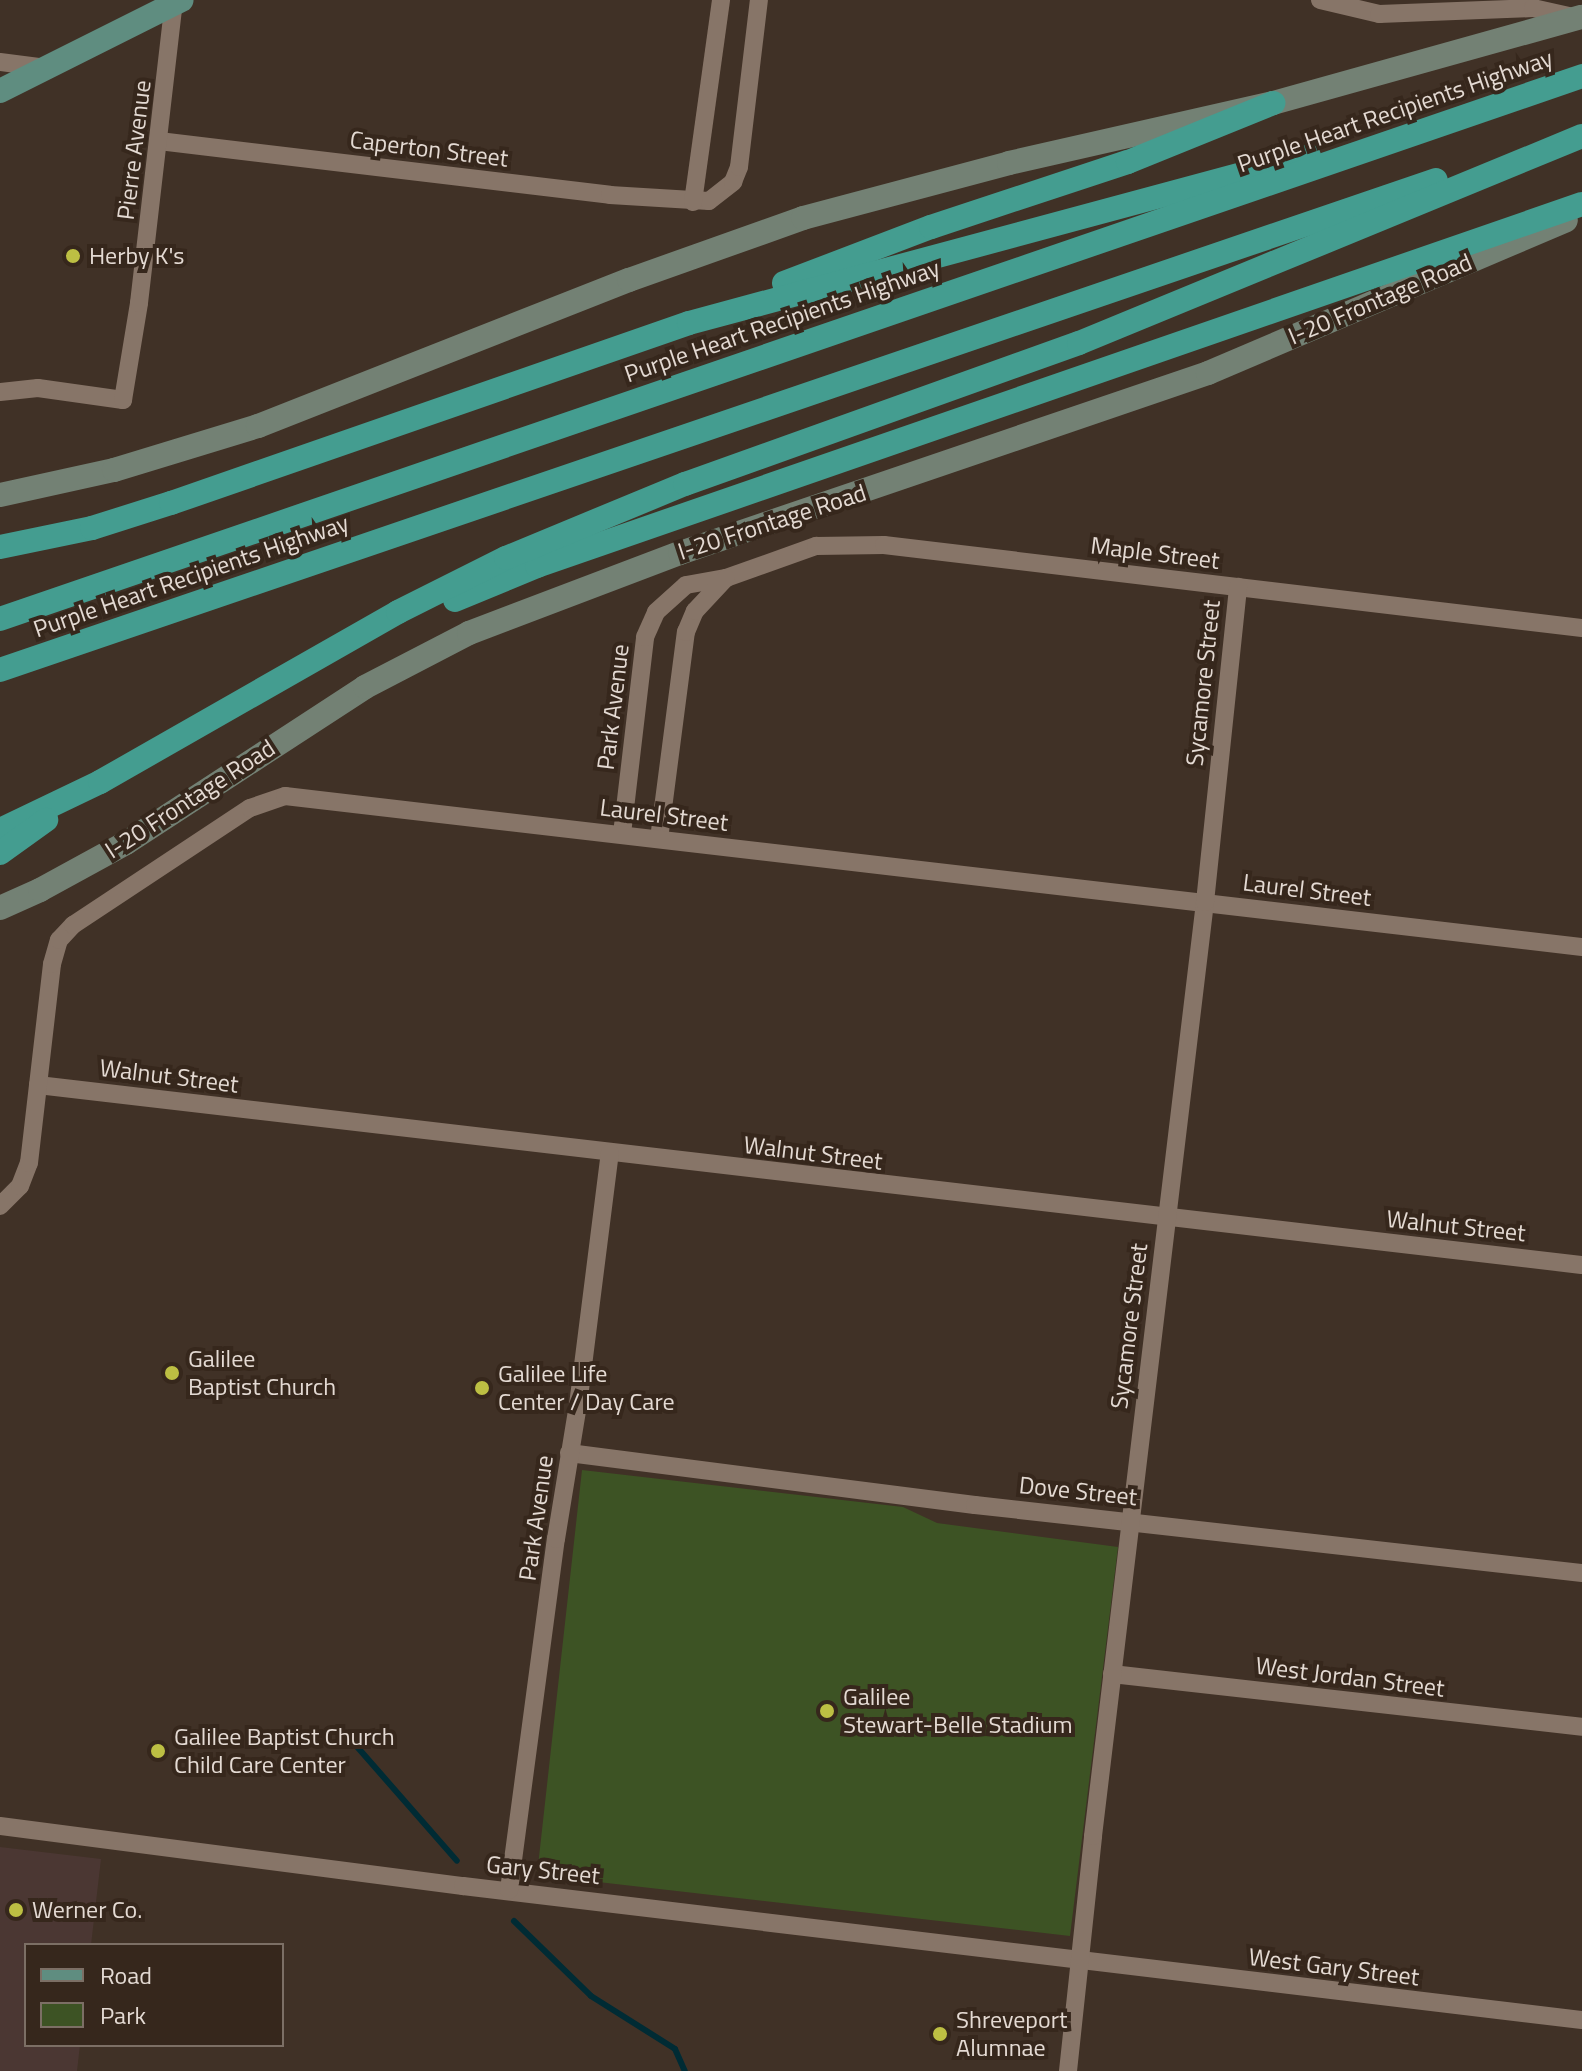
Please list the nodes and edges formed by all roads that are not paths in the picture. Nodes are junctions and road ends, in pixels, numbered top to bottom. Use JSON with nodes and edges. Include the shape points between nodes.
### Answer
{"nodes":[{"id":1,"x":721,"y":0,"type":"edge"},
{"id":2,"x":759,"y":0,"type":"edge"},
{"id":3,"x":1320,"y":0,"type":"edge"},
{"id":4,"x":177,"y":2,"type":"edge"},
{"id":5,"x":1582,"y":18,"type":"edge"},
{"id":6,"x":0,"y":62,"type":"edge"},
{"id":7,"x":47,"y":68,"type":"junction"},
{"id":8,"x":1582,"y":76,"type":"edge"},
{"id":9,"x":0,"y":91,"type":"edge"},
{"id":10,"x":1273,"y":103,"type":"junction"},
{"id":11,"x":1496,"y":106,"type":"junction"},
{"id":12,"x":1582,"y":134,"type":"edge"},
{"id":13,"x":159,"y":141,"type":"junction"},
{"id":14,"x":693,"y":202,"type":"junction"},
{"id":15,"x":1582,"y":204,"type":"edge"},
{"id":16,"x":1582,"y":212,"type":"edge"},
{"id":17,"x":689,"y":323,"type":"junction"},
{"id":18,"x":0,"y":392,"type":"edge"},
{"id":19,"x":0,"y":495,"type":"edge"},
{"id":20,"x":39,"y":540,"type":"junction"},
{"id":21,"x":0,"y":547,"type":"edge"},
{"id":22,"x":0,"y":556,"type":"edge"},
{"id":23,"x":726,"y":578,"type":"junction"},
{"id":24,"x":1238,"y":587,"type":"junction"},
{"id":25,"x":0,"y":619,"type":"edge"},
{"id":26,"x":1582,"y":628,"type":"edge"},
{"id":27,"x":321,"y":658,"type":"junction"},
{"id":28,"x":0,"y":670,"type":"edge"},
{"id":29,"x":100,"y":782,"type":"junction"},
{"id":30,"x":0,"y":830,"type":"edge"},
{"id":31,"x":622,"y":834,"type":"junction"},
{"id":32,"x":659,"y":839,"type":"junction"},
{"id":33,"x":0,"y":853,"type":"edge"},
{"id":34,"x":1205,"y":902,"type":"junction"},
{"id":35,"x":5,"y":906,"type":"edge"},
{"id":36,"x":1582,"y":947,"type":"edge"},
{"id":37,"x":38,"y":1085,"type":"junction"},
{"id":38,"x":610,"y":1153,"type":"junction"},
{"id":39,"x":0,"y":1206,"type":"edge"},
{"id":40,"x":1167,"y":1217,"type":"junction"},
{"id":41,"x":1582,"y":1265,"type":"edge"},
{"id":42,"x":569,"y":1453,"type":"junction"},
{"id":43,"x":1131,"y":1520,"type":"junction"},
{"id":44,"x":1582,"y":1573,"type":"edge"},
{"id":45,"x":1112,"y":1674,"type":"junction"},
{"id":46,"x":1582,"y":1727,"type":"edge"},
{"id":47,"x":0,"y":1826,"type":"edge"},
{"id":48,"x":509,"y":1890,"type":"junction"},
{"id":49,"x":1080,"y":1960,"type":"junction"},
{"id":50,"x":1582,"y":2020,"type":"edge"},
{"id":51,"x":1068,"y":2071,"type":"edge"}],
"edges":[{"from":1,"to":14,"type":"street"},
{"from":2,"to":14,"type":"street","via":[[739,167],[723,193]]},
{"from":3,"to":5,"type":"street","via":[[1379,14],[1533,8]]},
{"from":4,"to":7,"type":"main road"},
{"from":4,"to":13,"type":"street","name":"Pierre Avenue"},
{"from":5,"to":10,"type":"main road"},
{"from":6,"to":7,"type":"street"},
{"from":7,"to":9,"type":"main road"},
{"from":8,"to":11,"type":"highway","name":"Purple Heart Recipients Highway"},
{"from":10,"to":17,"type":"highway","via":[[1128,162],[820,268]]},
{"from":10,"to":19,"type":"main road","via":[[1024,159],[803,218],[629,280],[272,421],[114,470]]},
{"from":11,"to":17,"type":"highway"},
{"from":11,"to":25,"type":"highway","name":"Purple Heart Recipients Highway"},
{"from":12,"to":27,"type":"highway","via":[[1079,343],[616,512],[451,584]]},
{"from":12,"to":28,"type":"highway","name":"Purple Heart Recipients Highway","via":[[1120,286]]},
{"from":13,"to":14,"type":"street","name":"Caperton Street"},
{"from":13,"to":18,"type":"street","name":"Pierre Avenue","via":[[123,400],[38,388]]},
{"from":15,"to":27,"type":"highway","via":[[537,566]]},
{"from":16,"to":35,"type":"main road","name":"I-20 Frontage Road","via":[[1208,373],[680,553],[469,633],[365,687],[126,843]]},
{"from":17,"to":20,"type":"highway","via":[[171,503]]},
{"from":20,"to":21,"type":"highway"},
{"from":20,"to":22,"type":"highway"},
{"from":23,"to":24,"type":"street","name":"Maple Street","via":[[836,543]]},
{"from":23,"to":31,"type":"street","name":"Park Avenue","via":[[686,585],[664,602],[649,624]]},
{"from":23,"to":32,"type":"street","via":[[709,592],[686,632]]},
{"from":24,"to":26,"type":"street","name":"Maple Street"},
{"from":24,"to":34,"type":"street","name":"Sycamore Street"},
{"from":27,"to":29,"type":"highway"},
{"from":29,"to":30,"type":"highway"},
{"from":29,"to":33,"type":"highway"},
{"from":31,"to":32,"type":"street","name":"Laurel Street"},
{"from":31,"to":37,"type":"street","name":"Laurel Street","via":[[295,795],[268,799],[73,925],[59,940]]},
{"from":32,"to":34,"type":"street","name":"Laurel Street"},
{"from":34,"to":36,"type":"street","name":"Laurel Street"},
{"from":34,"to":40,"type":"street","name":"Sycamore Street"},
{"from":37,"to":38,"type":"street","name":"Walnut Street"},
{"from":37,"to":39,"type":"street","name":"Laurel Street","via":[[26,1175]]},
{"from":38,"to":40,"type":"street","name":"Walnut Street"},
{"from":38,"to":42,"type":"street","name":"Park Avenue"},
{"from":40,"to":41,"type":"street","name":"Walnut Street"},
{"from":40,"to":43,"type":"street","name":"Sycamore Street"},
{"from":42,"to":43,"type":"street","name":"Dove Street"},
{"from":42,"to":48,"type":"street","name":"Park Avenue"},
{"from":43,"to":44,"type":"street","name":"Dove Street"},
{"from":43,"to":45,"type":"street","name":"Sycamore Street"},
{"from":45,"to":46,"type":"street","name":"West Jordan Street"},
{"from":45,"to":49,"type":"street","name":"Sycamore Street"},
{"from":47,"to":48,"type":"street","name":"Gary Street"},
{"from":48,"to":49,"type":"street","name":"Gary Street"},
{"from":49,"to":50,"type":"street","name":"West Gary Street"},
{"from":49,"to":51,"type":"street","name":"Sycamore Street"}]}
